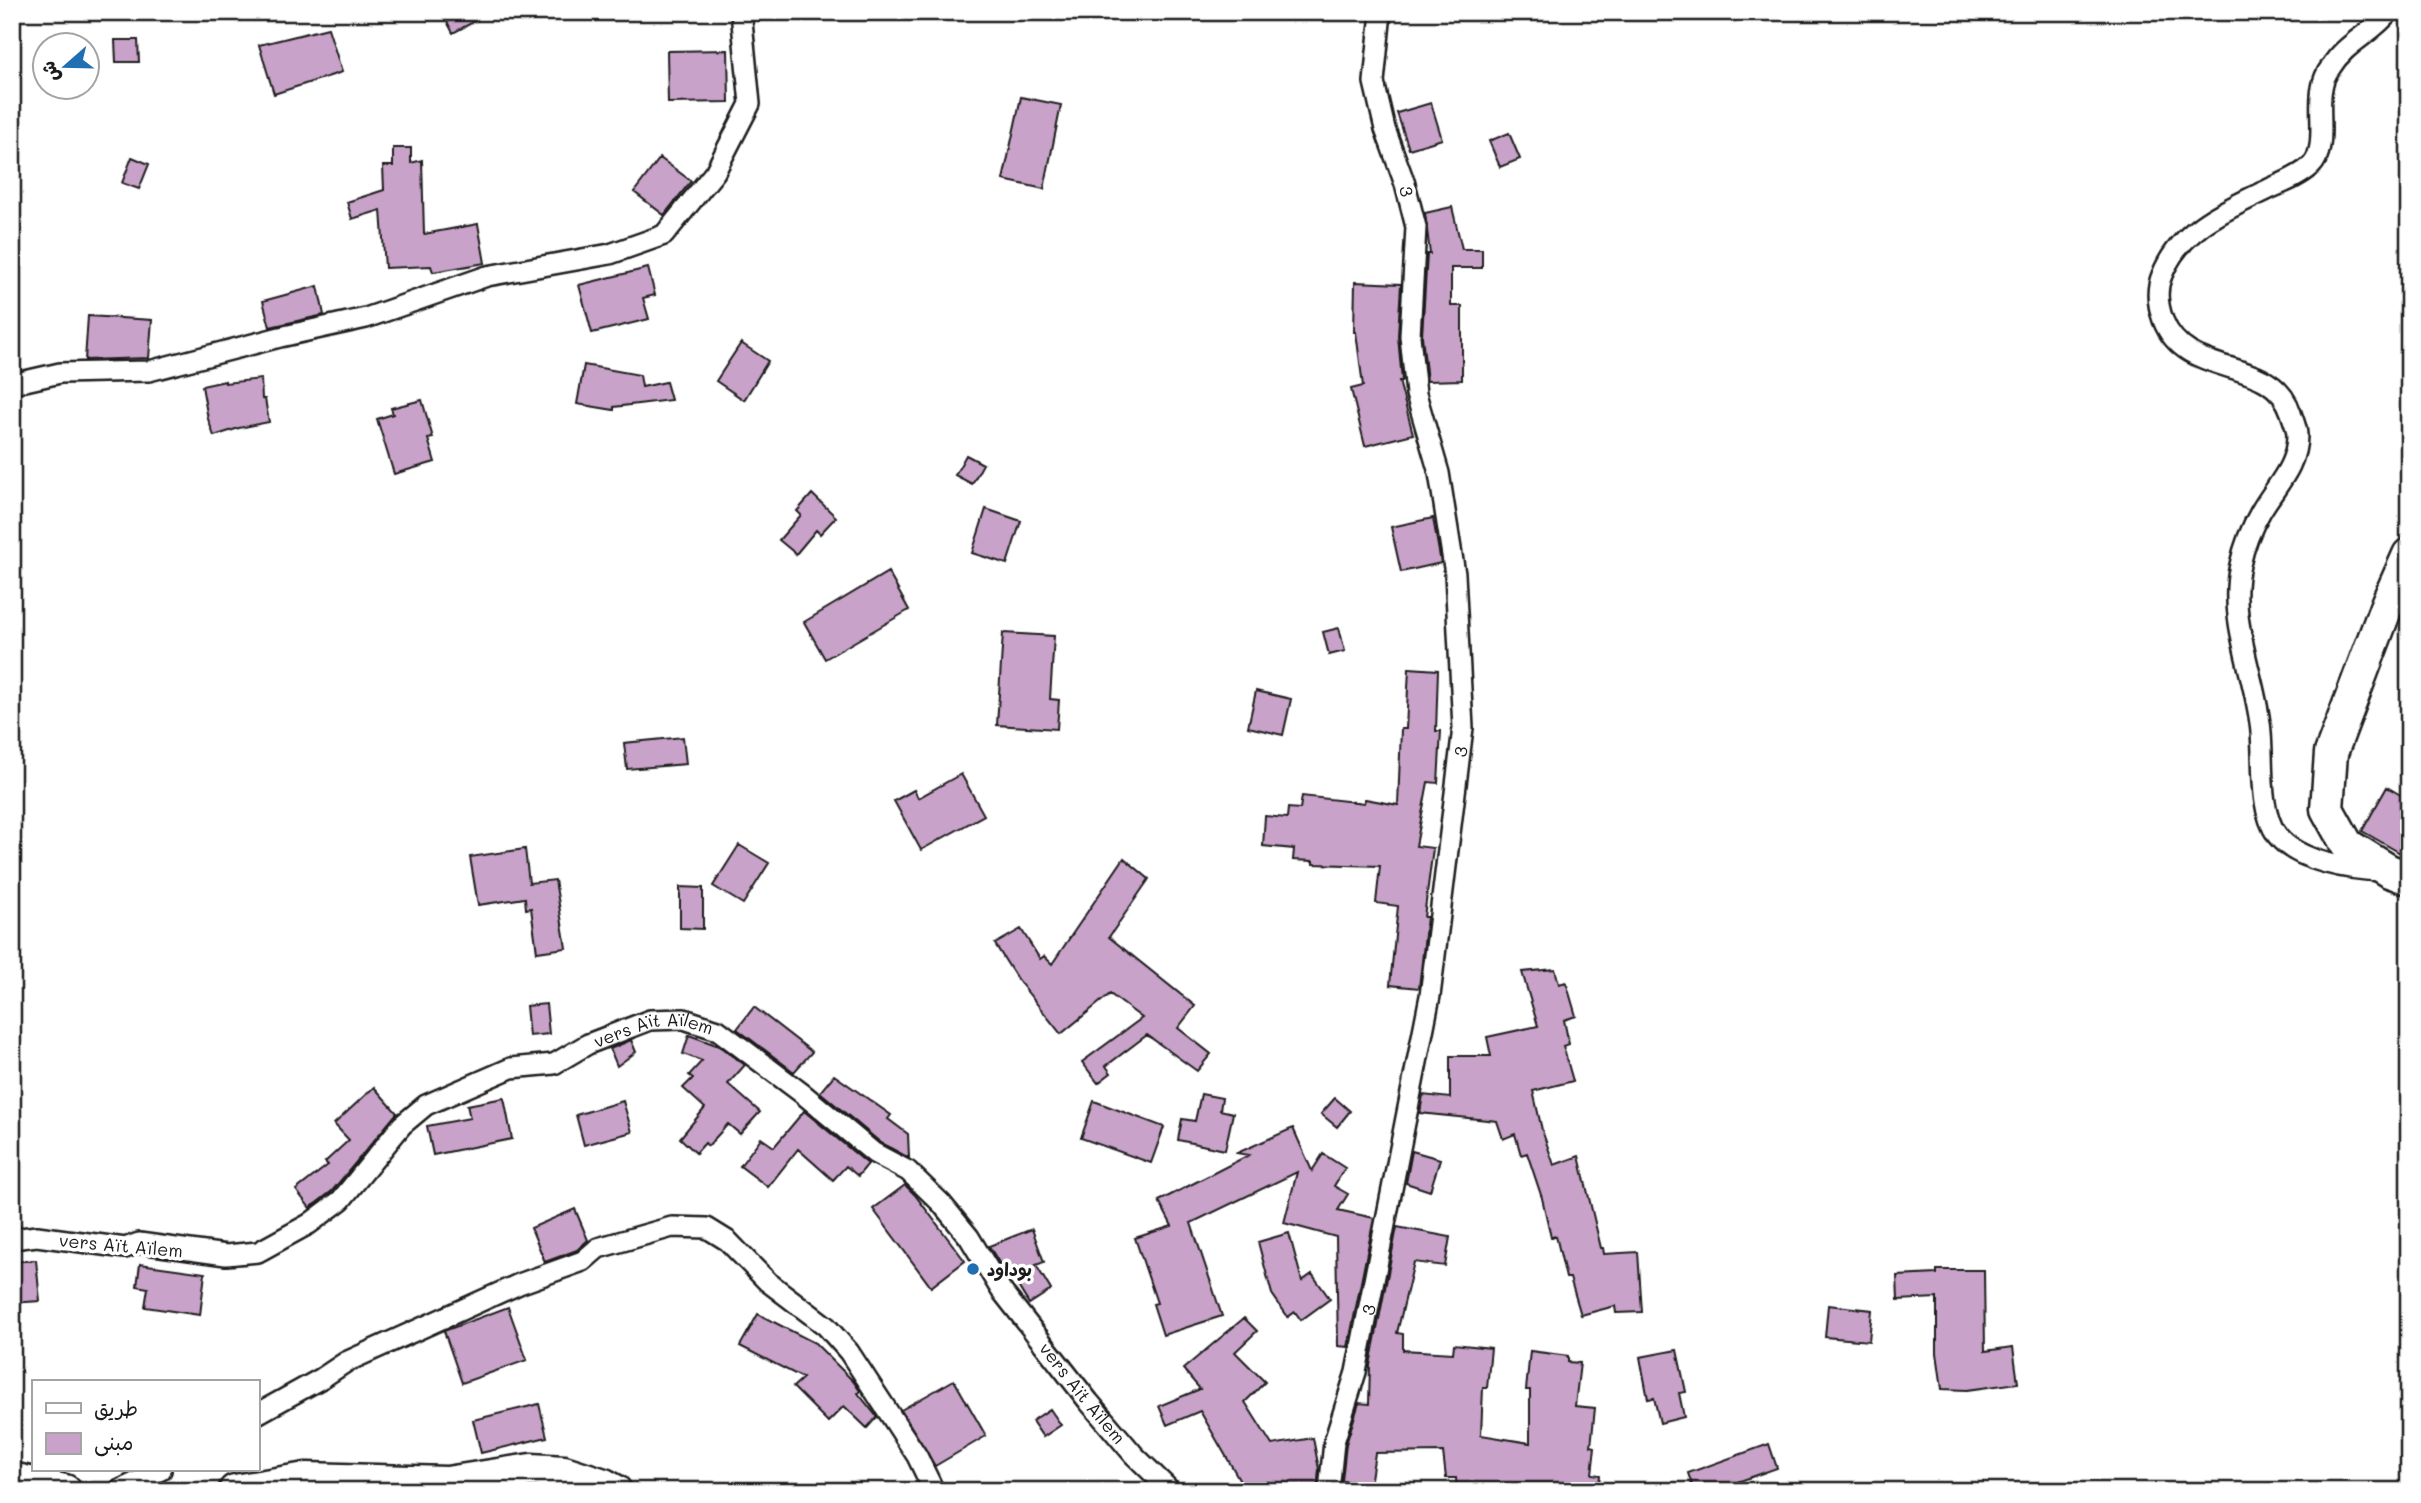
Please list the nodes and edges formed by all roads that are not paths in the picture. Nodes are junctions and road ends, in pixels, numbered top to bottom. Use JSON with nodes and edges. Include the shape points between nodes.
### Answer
{"nodes":[{"id":1,"x":741,"y":12,"type":"edge"},
{"id":2,"x":1381,"y":12,"type":"edge"},
{"id":3,"x":2389,"y":12,"type":"edge"},
{"id":4,"x":12,"y":384,"type":"edge"},
{"id":5,"x":2409,"y":555,"type":"edge"},
{"id":6,"x":2399,"y":875,"type":"edge"},
{"id":7,"x":12,"y":1239,"type":"edge"},
{"id":8,"x":259,"y":1413,"type":"edge"},
{"id":9,"x":157,"y":1472,"type":"edge"},
{"id":10,"x":12,"y":1479,"type":"edge"},
{"id":11,"x":65,"y":1491,"type":"edge"},
{"id":12,"x":118,"y":1491,"type":"edge"},
{"id":13,"x":235,"y":1491,"type":"edge"},
{"id":14,"x":615,"y":1491,"type":"edge"},
{"id":15,"x":934,"y":1491,"type":"edge"},
{"id":16,"x":1171,"y":1491,"type":"edge"},
{"id":17,"x":1329,"y":1491,"type":"edge"}],
"edges":[{"from":1,"to":4,"type":"street","via":[[750,104],[715,172],[664,235],[610,254],[487,276],[378,314],[149,371],[60,373]]},
{"from":2,"to":17,"type":"street","name":"3","via":[[1374,82],[1416,227],[1410,336],[1416,394],[1440,473],[1455,575],[1462,728],[1430,996],[1356,1372],[1334,1442]]},
{"from":3,"to":6,"type":"street","via":[[2331,66],[2322,87],[2320,147],[2314,163],[2300,175],[2211,217],[2194,230],[2161,276],[2158,306],[2167,330],[2184,349],[2214,365],[2261,376],[2287,400],[2297,433],[2293,463],[2248,538],[2236,597],[2260,722],[2269,822],[2290,848],[2350,870]]},
{"from":5,"to":6,"type":"main road","via":[[2331,753],[2327,784],[2327,809],[2347,845]]},
{"from":7,"to":16,"type":"street","name":"vers Aït Aïlem","via":[[37,1236],[125,1248],[139,1243],[226,1255],[258,1252],[341,1200],[401,1125],[426,1105],[511,1068],[554,1064],[588,1044],[650,1020],[684,1019],[718,1030],[874,1153],[908,1171],[969,1237],[1001,1290],[1089,1402]]},
{"from":8,"to":15,"type":"street","via":[[346,1362],[519,1284],[583,1261],[598,1248],[672,1227],[707,1228],[826,1326],[849,1352],[917,1456]]},
{"from":9,"to":12,"type":"street"},
{"from":10,"to":11,"type":"main road"},
{"from":13,"to":14,"type":"main road","via":[[306,1479],[447,1483],[531,1470],[564,1472]]}]}
